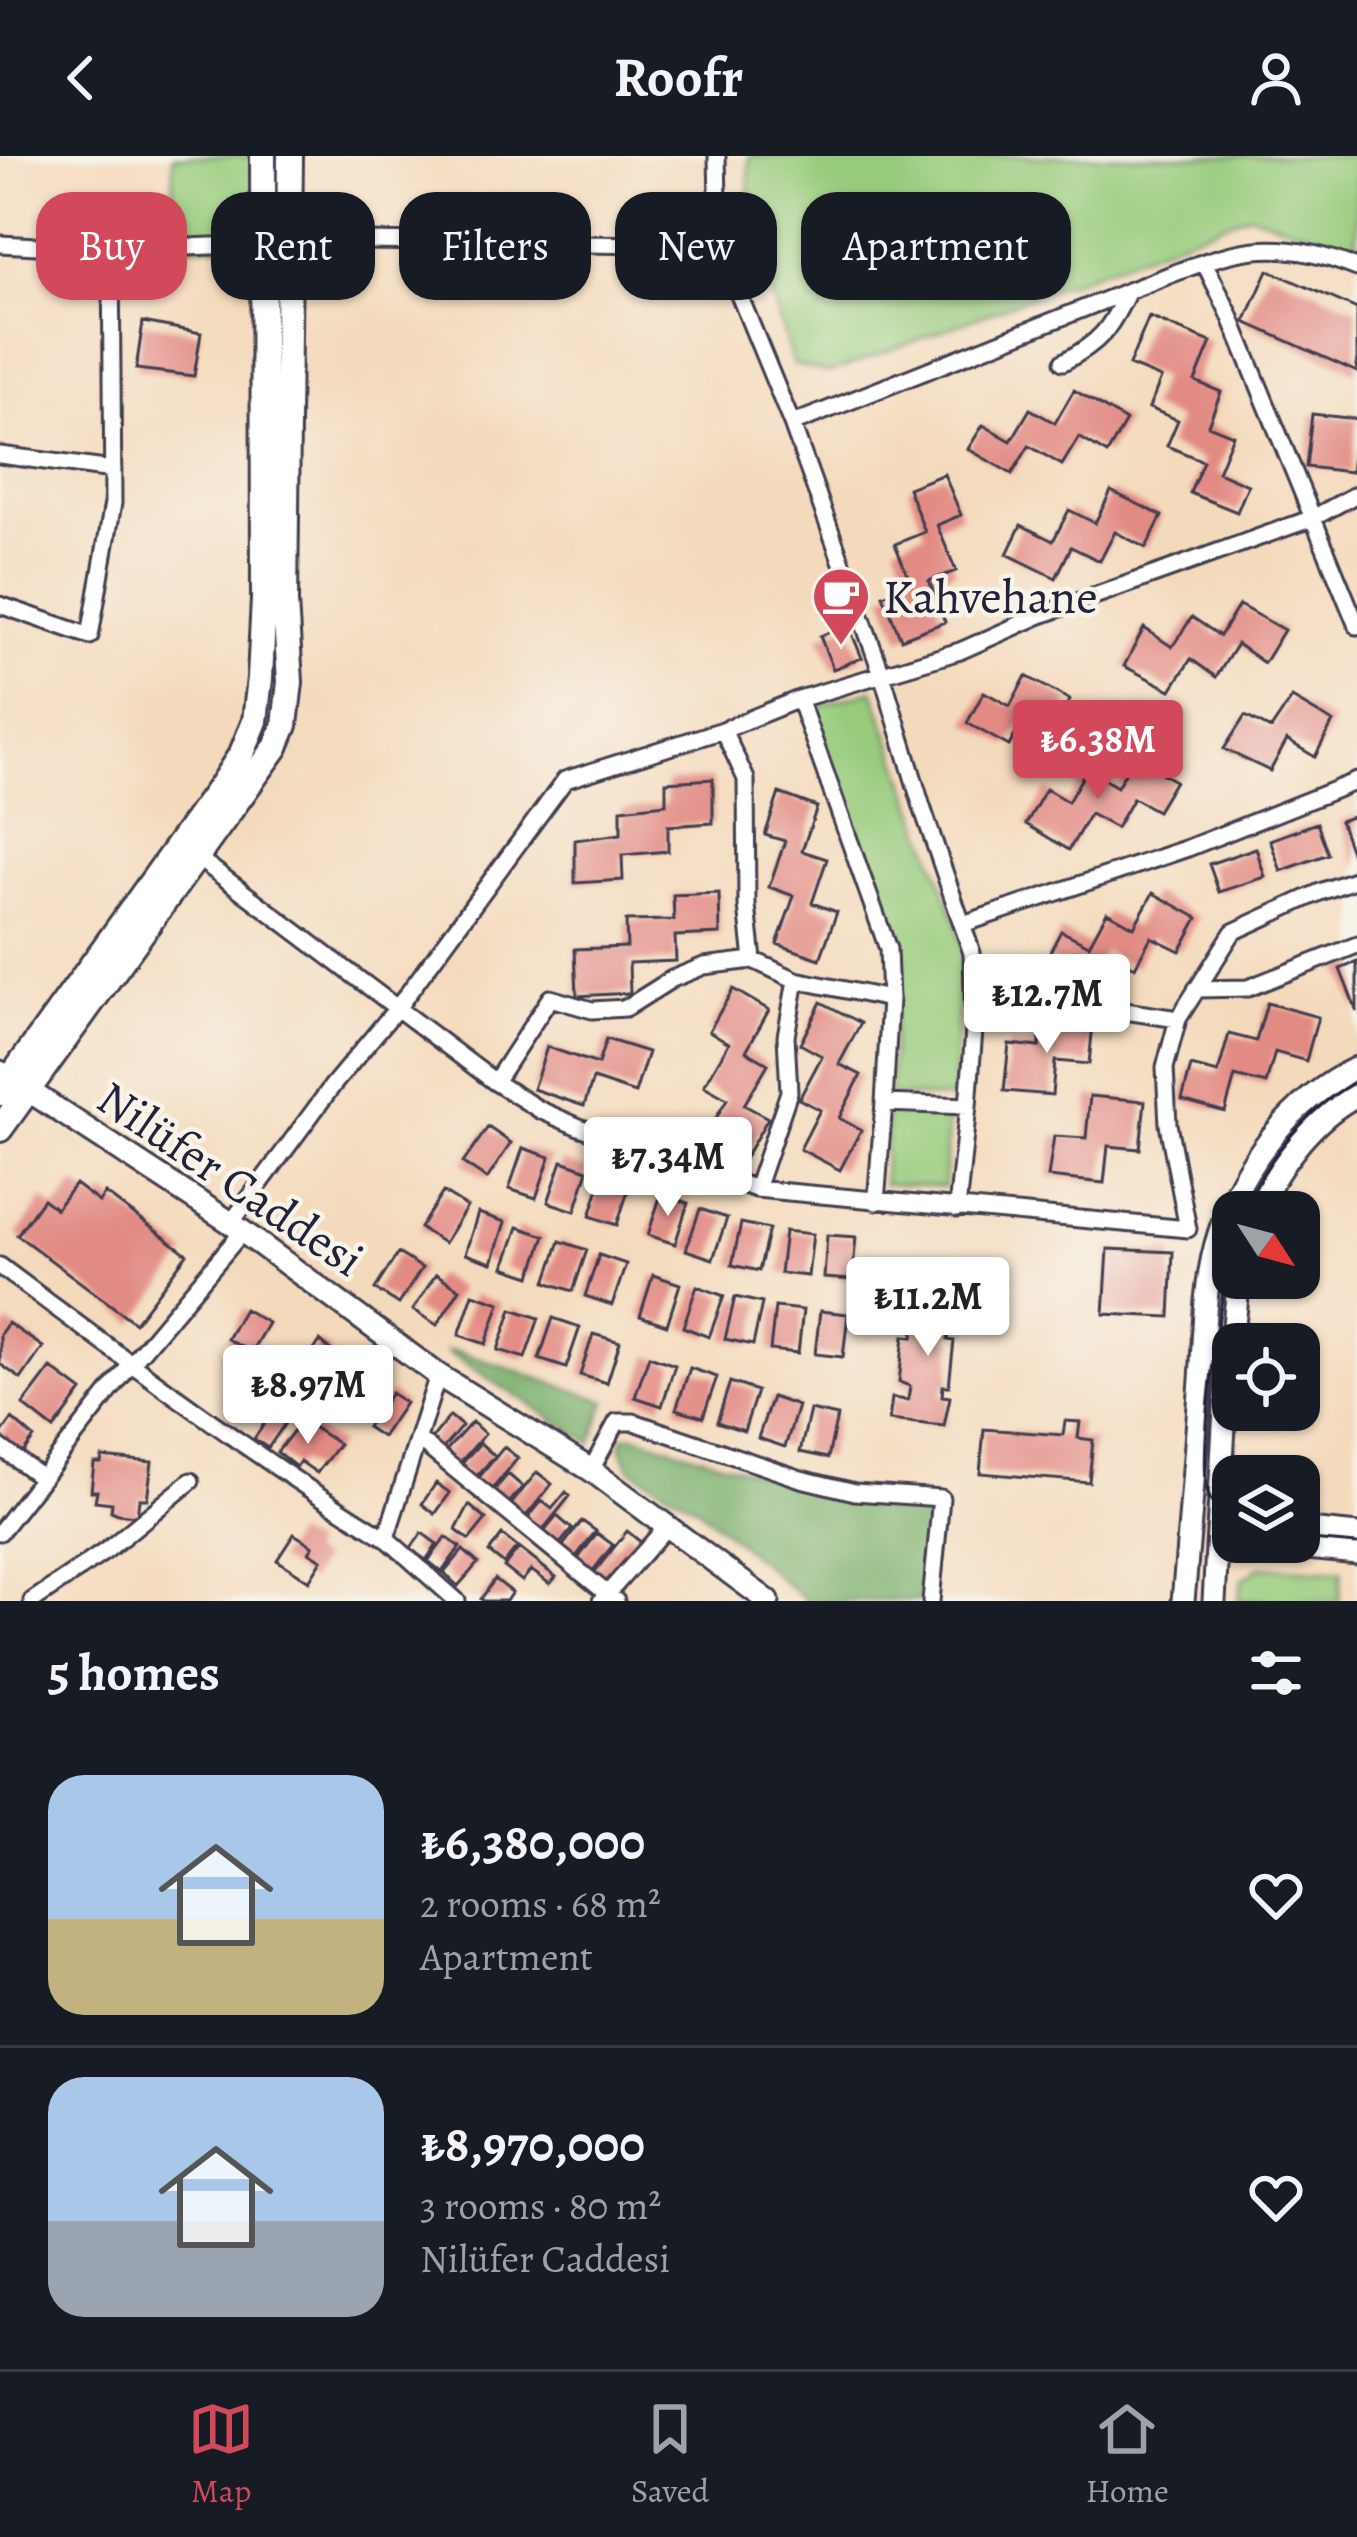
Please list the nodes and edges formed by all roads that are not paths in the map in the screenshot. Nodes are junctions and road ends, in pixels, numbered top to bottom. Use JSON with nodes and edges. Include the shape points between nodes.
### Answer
{"nodes":[{"id":1,"x":263,"y":156,"type":"edge"},
{"id":2,"x":290,"y":156,"type":"edge"},
{"id":3,"x":717,"y":156,"type":"edge"},
{"id":4,"x":263,"y":192,"type":"edge"},
{"id":5,"x":290,"y":192,"type":"edge"},
{"id":6,"x":718,"y":192,"type":"edge"},
{"id":7,"x":375,"y":241,"type":"edge"},
{"id":8,"x":0,"y":244,"type":"edge"},
{"id":9,"x":615,"y":245,"type":"edge"},
{"id":10,"x":36,"y":246,"type":"edge"},
{"id":11,"x":1204,"y":262,"type":"junction"},
{"id":12,"x":1357,"y":268,"type":"edge"},
{"id":13,"x":1128,"y":291,"type":"junction"},
{"id":14,"x":112,"y":300,"type":"edge"},
{"id":15,"x":262,"y":300,"type":"edge"},
{"id":16,"x":289,"y":300,"type":"edge"},
{"id":17,"x":741,"y":300,"type":"edge"},
{"id":18,"x":1063,"y":362,"type":"dead end"},
{"id":19,"x":792,"y":424,"type":"junction"},
{"id":20,"x":0,"y":454,"type":"edge"},
{"id":21,"x":112,"y":470,"type":"junction"},
{"id":22,"x":1357,"y":494,"type":"edge"},
{"id":23,"x":1313,"y":518,"type":"junction"},
{"id":24,"x":0,"y":605,"type":"edge"},
{"id":25,"x":1357,"y":626,"type":"edge"},
{"id":26,"x":882,"y":674,"type":"junction"},
{"id":27,"x":799,"y":699,"type":"junction"},
{"id":28,"x":723,"y":730,"type":"junction"},
{"id":29,"x":1357,"y":782,"type":"edge"},
{"id":30,"x":187,"y":850,"type":"junction"},
{"id":31,"x":1357,"y":879,"type":"edge"},
{"id":32,"x":963,"y":925,"type":"junction"},
{"id":33,"x":1357,"y":944,"type":"edge"},
{"id":34,"x":754,"y":960,"type":"junction"},
{"id":35,"x":796,"y":980,"type":"junction"},
{"id":36,"x":973,"y":988,"type":"junction"},
{"id":37,"x":1196,"y":989,"type":"junction"},
{"id":38,"x":890,"y":999,"type":"junction"},
{"id":39,"x":398,"y":1006,"type":"junction"},
{"id":40,"x":1178,"y":1019,"type":"junction"},
{"id":41,"x":1357,"y":1067,"type":"edge"},
{"id":42,"x":495,"y":1082,"type":"junction"},
{"id":43,"x":10,"y":1084,"type":"edge"},
{"id":44,"x":1357,"y":1095,"type":"edge"},
{"id":45,"x":884,"y":1103,"type":"junction"},
{"id":46,"x":968,"y":1106,"type":"junction"},
{"id":47,"x":0,"y":1129,"type":"edge"},
{"id":48,"x":756,"y":1189,"type":"junction"},
{"id":49,"x":1238,"y":1191,"type":"edge"},
{"id":50,"x":1269,"y":1191,"type":"edge"},
{"id":51,"x":876,"y":1202,"type":"junction"},
{"id":52,"x":957,"y":1209,"type":"junction"},
{"id":53,"x":237,"y":1227,"type":"junction"},
{"id":54,"x":1188,"y":1229,"type":"junction"},
{"id":55,"x":1212,"y":1233,"type":"edge"},
{"id":56,"x":0,"y":1266,"type":"edge"},
{"id":57,"x":1212,"y":1270,"type":"edge"},
{"id":58,"x":1237,"y":1299,"type":"edge"},
{"id":59,"x":131,"y":1364,"type":"junction"},
{"id":60,"x":438,"y":1375,"type":"junction"},
{"id":61,"x":418,"y":1440,"type":"junction"},
{"id":62,"x":0,"y":1447,"type":"edge"},
{"id":63,"x":1226,"y":1455,"type":"edge"},
{"id":64,"x":591,"y":1470,"type":"junction"},
{"id":65,"x":42,"y":1478,"type":"junction"},
{"id":66,"x":191,"y":1481,"type":"dead end"},
{"id":67,"x":669,"y":1524,"type":"junction"},
{"id":68,"x":1320,"y":1531,"type":"edge"},
{"id":69,"x":0,"y":1532,"type":"edge"},
{"id":70,"x":1189,"y":1532,"type":"junction"},
{"id":71,"x":1212,"y":1533,"type":"edge"},
{"id":72,"x":1357,"y":1535,"type":"edge"},
{"id":73,"x":386,"y":1538,"type":"junction"},
{"id":74,"x":1320,"y":1549,"type":"edge"},
{"id":75,"x":1357,"y":1553,"type":"edge"},
{"id":76,"x":1222,"y":1563,"type":"edge"},
{"id":77,"x":608,"y":1598,"type":"edge"},
{"id":78,"x":32,"y":1601,"type":"edge"},
{"id":79,"x":458,"y":1601,"type":"edge"},
{"id":80,"x":768,"y":1601,"type":"edge"},
{"id":81,"x":931,"y":1601,"type":"edge"},
{"id":82,"x":1183,"y":1601,"type":"edge"},
{"id":83,"x":1214,"y":1601,"type":"edge"}],
"edges":[{"from":1,"to":4,"type":"main road"},
{"from":2,"to":5,"type":"main road"},
{"from":3,"to":6,"type":"street"},
{"from":7,"to":9,"type":"street"},
{"from":8,"to":10,"type":"street"},
{"from":11,"to":12,"type":"street","via":[[1262,246],[1298,248]]},
{"from":11,"to":13,"type":"street"},
{"from":11,"to":23,"type":"street"},
{"from":13,"to":18,"type":"street","via":[[1096,345]]},
{"from":13,"to":19,"type":"street"},
{"from":14,"to":21,"type":"street"},
{"from":15,"to":30,"type":"main road","via":[[264,599],[255,721]]},
{"from":16,"to":30,"type":"main road","via":[[285,725],[276,747]]},
{"from":17,"to":19,"type":"street"},
{"from":19,"to":26,"type":"street"},
{"from":20,"to":21,"type":"street"},
{"from":21,"to":24,"type":"street","via":[[90,636]]},
{"from":22,"to":23,"type":"street"},
{"from":23,"to":25,"type":"street"},
{"from":23,"to":26,"type":"street"},
{"from":26,"to":27,"type":"street"},
{"from":26,"to":32,"type":"street"},
{"from":27,"to":28,"type":"street"},
{"from":27,"to":38,"type":"street","via":[[888,949]]},
{"from":28,"to":34,"type":"street","via":[[746,779]]},
{"from":28,"to":39,"type":"street","via":[[565,780]]},
{"from":29,"to":32,"type":"street"},
{"from":30,"to":39,"type":"street"},
{"from":30,"to":43,"type":"main road"},
{"from":31,"to":37,"type":"street","via":[[1233,932]]},
{"from":32,"to":36,"type":"street"},
{"from":33,"to":37,"type":"street","via":[[1248,988]]},
{"from":34,"to":35,"type":"street"},
{"from":34,"to":42,"type":"street","via":[[704,966],[626,1008],[592,1010],[550,998]]},
{"from":35,"to":38,"type":"street"},
{"from":35,"to":48,"type":"street","via":[[786,1036],[789,1091]]},
{"from":36,"to":40,"type":"street"},
{"from":36,"to":46,"type":"street"},
{"from":37,"to":40,"type":"street"},
{"from":38,"to":45,"type":"street"},
{"from":39,"to":42,"type":"street"},
{"from":39,"to":53,"type":"street","via":[[333,1085]]},
{"from":40,"to":54,"type":"street","via":[[1165,1068]]},
{"from":41,"to":49,"type":"main road","via":[[1305,1101]]},
{"from":42,"to":48,"type":"street","via":[[579,1127]]},
{"from":43,"to":47,"type":"main road"},
{"from":43,"to":53,"type":"main road","name":"Nilüfer Caddesi"},
{"from":44,"to":50,"type":"main road","via":[[1315,1127]]},
{"from":45,"to":46,"type":"street"},
{"from":45,"to":51,"type":"street"},
{"from":46,"to":52,"type":"street"},
{"from":48,"to":51,"type":"street"},
{"from":51,"to":52,"type":"street"},
{"from":52,"to":54,"type":"street"},
{"from":53,"to":59,"type":"street"},
{"from":53,"to":60,"type":"main road","name":"Nilüfer Caddesi"},
{"from":54,"to":55,"type":"street"},
{"from":56,"to":59,"type":"street"},
{"from":57,"to":70,"type":"main road"},
{"from":58,"to":63,"type":"main road"},
{"from":59,"to":65,"type":"street"},
{"from":59,"to":73,"type":"street"},
{"from":60,"to":61,"type":"street"},
{"from":60,"to":64,"type":"main road","name":"Nilüfer Caddesi"},
{"from":61,"to":73,"type":"street"},
{"from":61,"to":77,"type":"street"},
{"from":62,"to":65,"type":"street"},
{"from":64,"to":67,"type":"main road","name":"Nilüfer Caddesi"},
{"from":64,"to":81,"type":"street","via":[[616,1422],[634,1423],[801,1479],[941,1498]]},
{"from":65,"to":69,"type":"street"},
{"from":66,"to":78,"type":"street"},
{"from":67,"to":77,"type":"street"},
{"from":67,"to":80,"type":"main road","name":"Nilüfer Caddesi"},
{"from":68,"to":72,"type":"main road"},
{"from":70,"to":71,"type":"main road"},
{"from":70,"to":82,"type":"main road"},
{"from":73,"to":79,"type":"street"},
{"from":74,"to":75,"type":"main road"},
{"from":76,"to":83,"type":"main road"}]}
